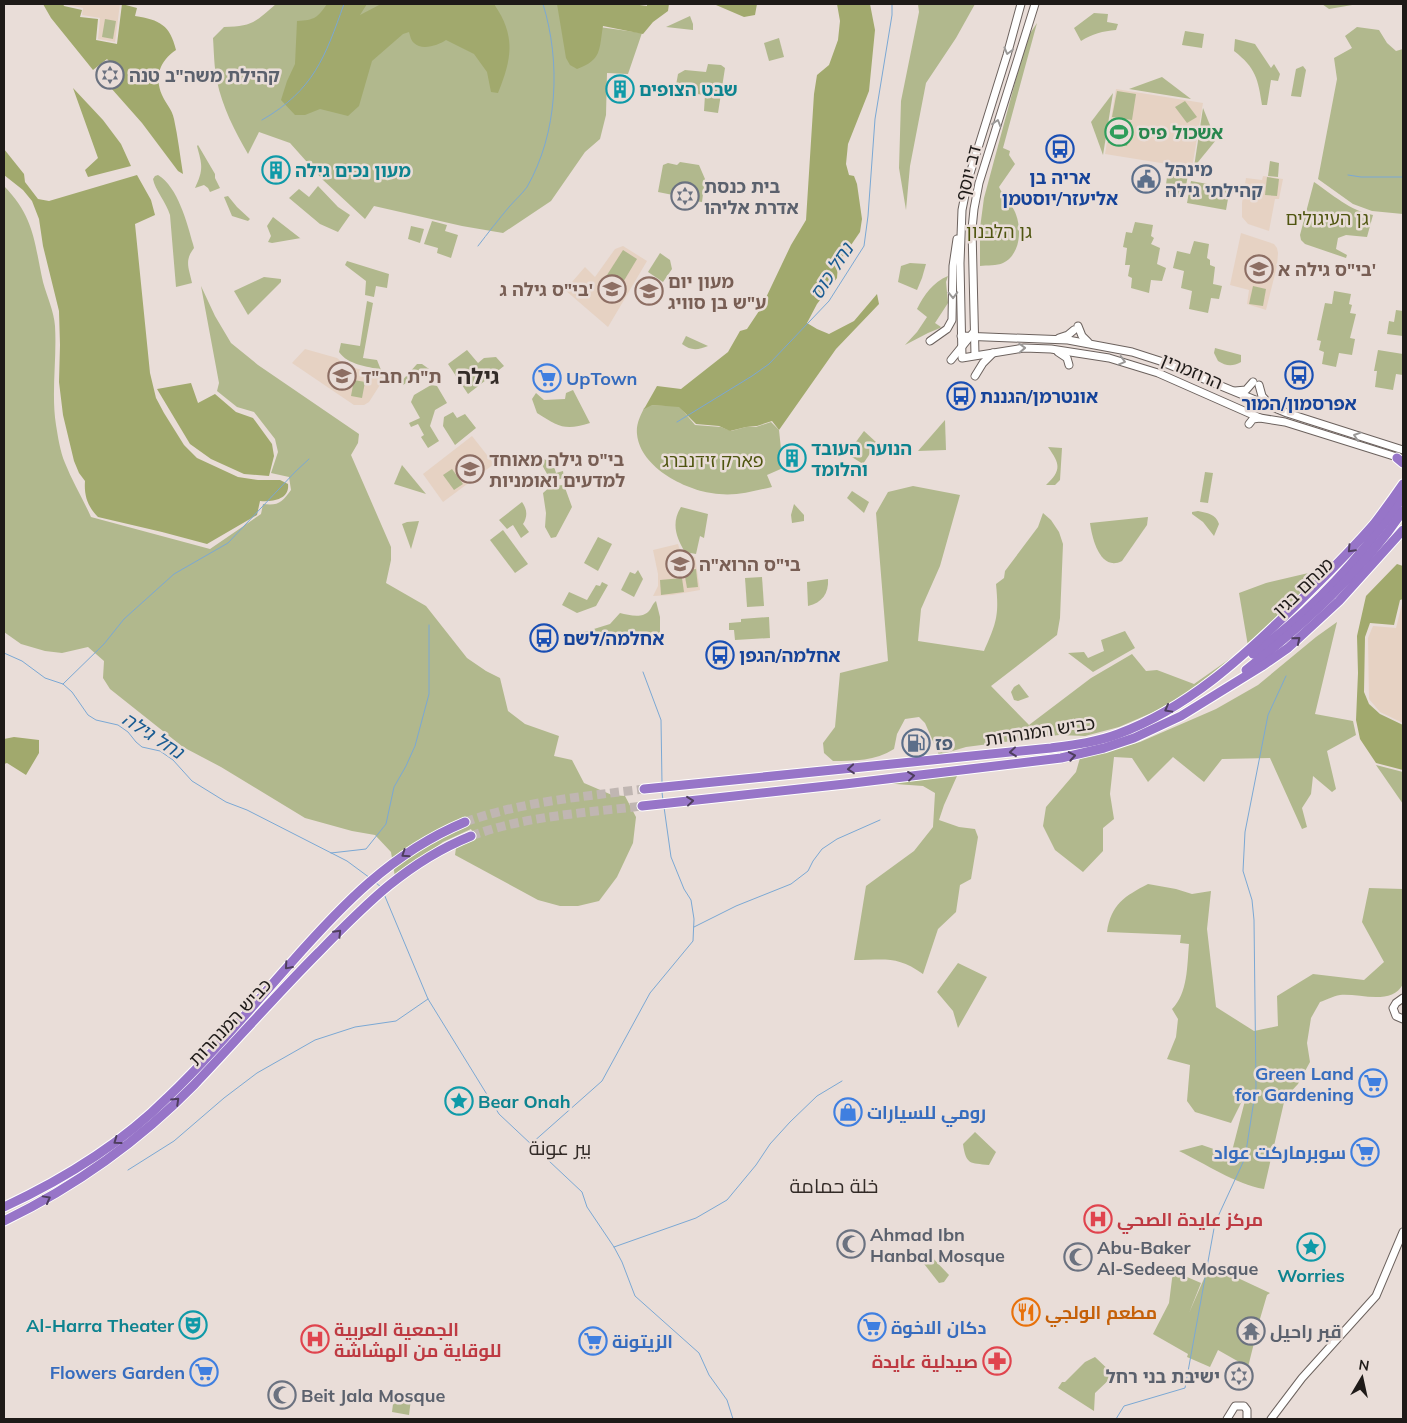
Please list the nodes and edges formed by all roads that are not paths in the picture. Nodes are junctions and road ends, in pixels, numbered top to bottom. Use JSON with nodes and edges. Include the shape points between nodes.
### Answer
{"nodes":[{"id":1,"x":1021,"y":4,"type":"edge"},
{"id":2,"x":1034,"y":4,"type":"edge"},
{"id":3,"x":960,"y":230,"type":"junction"},
{"id":4,"x":961,"y":336,"type":"junction"},
{"id":5,"x":975,"y":336,"type":"junction"},
{"id":6,"x":1057,"y":339,"type":"junction"},
{"id":7,"x":930,"y":341,"type":"dead end"},
{"id":8,"x":1091,"y":344,"type":"junction"},
{"id":9,"x":961,"y":348,"type":"junction"},
{"id":10,"x":1051,"y":349,"type":"junction"},
{"id":11,"x":993,"y":353,"type":"junction"},
{"id":12,"x":975,"y":355,"type":"junction"},
{"id":13,"x":962,"y":358,"type":"junction"},
{"id":14,"x":951,"y":360,"type":"dead end"},
{"id":15,"x":1069,"y":364,"type":"dead end"},
{"id":16,"x":975,"y":376,"type":"dead end"},
{"id":17,"x":1231,"y":390,"type":"junction"},
{"id":18,"x":1272,"y":407,"type":"junction"},
{"id":19,"x":1260,"y":418,"type":"junction"},
{"id":20,"x":1249,"y":424,"type":"dead end"},
{"id":21,"x":1402,"y":458,"type":"edge"},
{"id":22,"x":1403,"y":484,"type":"edge"},
{"id":23,"x":1403,"y":497,"type":"edge"},
{"id":24,"x":1403,"y":511,"type":"edge"},
{"id":25,"x":1403,"y":530,"type":"edge"},
{"id":26,"x":1209,"y":684,"type":"junction"},
{"id":27,"x":1213,"y":696,"type":"junction"},
{"id":28,"x":644,"y":789,"type":"tunnel mouth"},
{"id":29,"x":642,"y":806,"type":"tunnel mouth"},
{"id":30,"x":465,"y":822,"type":"tunnel mouth"},
{"id":31,"x":471,"y":836,"type":"tunnel mouth"},
{"id":32,"x":1402,"y":999,"type":"edge"},
{"id":33,"x":1403,"y":1019,"type":"edge"},
{"id":34,"x":4,"y":1206,"type":"edge"},
{"id":35,"x":4,"y":1221,"type":"edge"},
{"id":36,"x":1403,"y":1232,"type":"edge"},
{"id":37,"x":1227,"y":1419,"type":"edge"},
{"id":38,"x":1247,"y":1419,"type":"edge"},
{"id":39,"x":1271,"y":1419,"type":"edge"}],
"edges":[{"from":1,"to":3,"type":"main road","name":"דב יוסף","one_way":true,"via":[[968,180]]},
{"from":5,"to":2,"type":"main road","name":"דב יוסף","one_way":true,"via":[[972,229],[975,202]]},
{"from":3,"to":4,"type":"main road","name":"דב יוסף"},
{"from":3,"to":7,"type":"main road","one_way":true,"via":[[953,266],[952,320],[947,329]]},
{"from":4,"to":5,"type":"main road","name":"הרוזמרין"},
{"from":4,"to":9,"type":"main road","name":"דב יוסף"},
{"from":5,"to":6,"type":"main road","name":"הרוזמרין"},
{"from":5,"to":9,"type":"main road"},
{"from":5,"to":12,"type":"main road","name":"דב יוסף"},
{"from":5,"to":13,"type":"main road"},
{"from":6,"to":8,"type":"main road","name":"הרוזמרין"},
{"from":6,"to":8,"type":"main road","via":[[1076,328]]},
{"from":8,"to":17,"type":"main road","name":"הרוזמרין","via":[[1144,356]]},
{"from":9,"to":13,"type":"main road","name":"דב יוסף"},
{"from":9,"to":14,"type":"main road"},
{"from":11,"to":10,"type":"main road","name":"הרוזמרין","one_way":true,"via":[[1017,348]]},
{"from":10,"to":15,"type":"main road","via":[[1064,356]]},
{"from":10,"to":19,"type":"main road","name":"הרוזמרין","one_way":true,"via":[[1109,358],[1144,368]]},
{"from":11,"to":12,"type":"main road","name":"הרוזמרין"},
{"from":11,"to":16,"type":"main road"},
{"from":12,"to":13,"type":"main road","name":"הרוזמרין"},
{"from":17,"to":18,"type":"main road","name":"הרוזמרין"},
{"from":17,"to":18,"type":"main road","via":[[1244,391],[1256,383]]},
{"from":21,"to":18,"type":"main road","name":"הרוזמרין","one_way":true,"via":[[1356,436]]},
{"from":19,"to":20,"type":"main road"},
{"from":19,"to":21,"type":"main road","name":"הרוזמרין","via":[[1285,422]]},
{"from":22,"to":26,"type":"highway","name":"כביש המנהרות","one_way":true,"via":[[1375,523],[1336,565]]},
{"from":23,"to":26,"type":"highway","name":"מנחם בגין","via":[[1326,590],[1257,650]]},
{"from":24,"to":27,"type":"highway","name":"מנחם בגין","via":[[1361,564],[1322,605]]},
{"from":27,"to":25,"type":"highway","name":"כביש המנהרות","one_way":true,"via":[[1301,637],[1354,586]]},
{"from":26,"to":28,"type":"highway","name":"כביש המנהרות","one_way":true,"via":[[1131,728],[1077,744]]},
{"from":29,"to":27,"type":"highway","name":"כביש המנהרות","one_way":true,"via":[[868,782],[1081,754],[1160,728]]},
{"from":30,"to":34,"type":"highway","name":"כביש המנהרות","one_way":true,"via":[[408,852],[370,880],[326,924],[183,1083],[142,1122],[82,1165]]},
{"from":35,"to":31,"type":"highway","name":"כביש המנהרות","one_way":true,"via":[[81,1178],[146,1129],[192,1086],[385,887],[418,863]]},
{"from":32,"to":33,"type":"main road","via":[[1396,1003],[1394,1011]]},
{"from":36,"to":39,"type":"main road","via":[[1376,1296],[1302,1378]]},
{"from":37,"to":38,"type":"main road","via":[[1235,1406],[1240,1405],[1247,1410]]}]}
